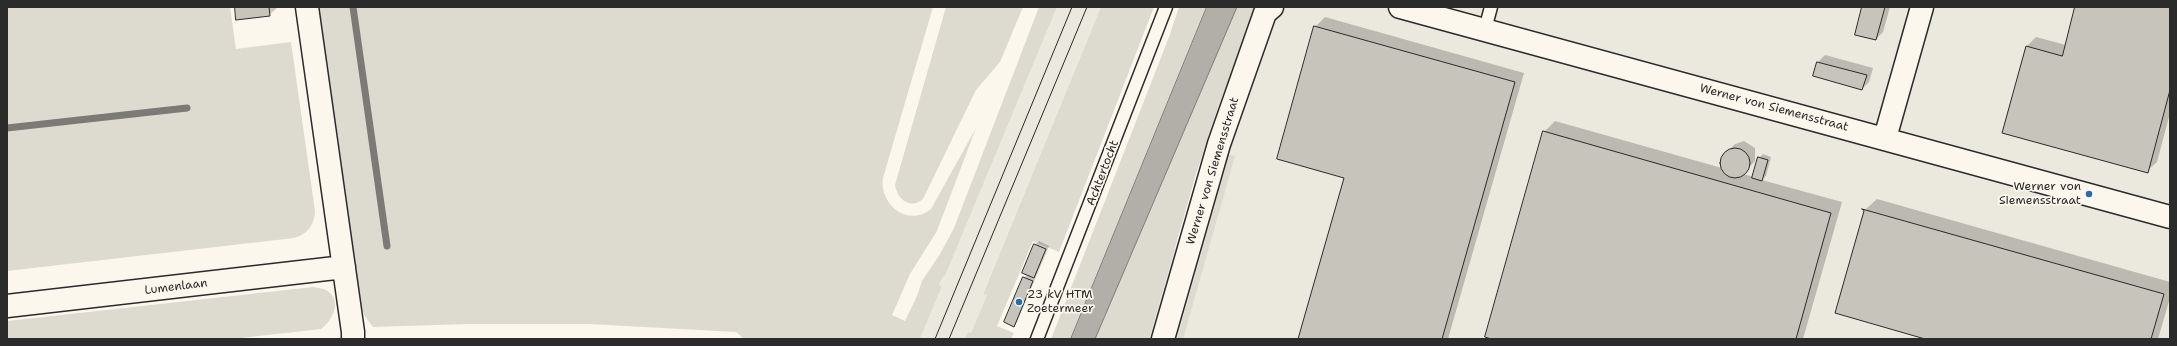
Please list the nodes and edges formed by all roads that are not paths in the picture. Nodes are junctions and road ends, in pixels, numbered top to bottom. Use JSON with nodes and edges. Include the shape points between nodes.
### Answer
{"nodes":[{"id":1,"x":307,"y":7,"type":"edge"},
{"id":2,"x":1166,"y":7,"type":"edge"},
{"id":3,"x":1272,"y":7,"type":"edge"},
{"id":4,"x":1400,"y":7,"type":"edge"},
{"id":5,"x":1491,"y":7,"type":"edge"},
{"id":6,"x":1922,"y":7,"type":"edge"},
{"id":7,"x":1485,"y":30,"type":"junction"},
{"id":8,"x":1885,"y":138,"type":"junction"},
{"id":9,"x":2170,"y":217,"type":"edge"},
{"id":10,"x":344,"y":267,"type":"junction"},
{"id":11,"x":7,"y":306,"type":"edge"},
{"id":12,"x":353,"y":339,"type":"edge"},
{"id":13,"x":1037,"y":339,"type":"edge"},
{"id":14,"x":1163,"y":339,"type":"edge"}],
"edges":[{"from":1,"to":10,"type":"street"},
{"from":2,"to":13,"type":"lane","name":"Achtertocht"},
{"from":3,"to":14,"type":"street","name":"Werner von Siemensstraat","via":[[1265,13],[1219,144]]},
{"from":4,"to":7,"type":"street","name":"Werner von Siemensstraat"},
{"from":5,"to":7,"type":"lane"},
{"from":6,"to":8,"type":"street"},
{"from":7,"to":8,"type":"street","name":"Werner von Siemensstraat"},
{"from":8,"to":9,"type":"street","name":"Werner von Siemensstraat"},
{"from":10,"to":11,"type":"street","name":"Lumenlaan"},
{"from":10,"to":12,"type":"street"}]}
